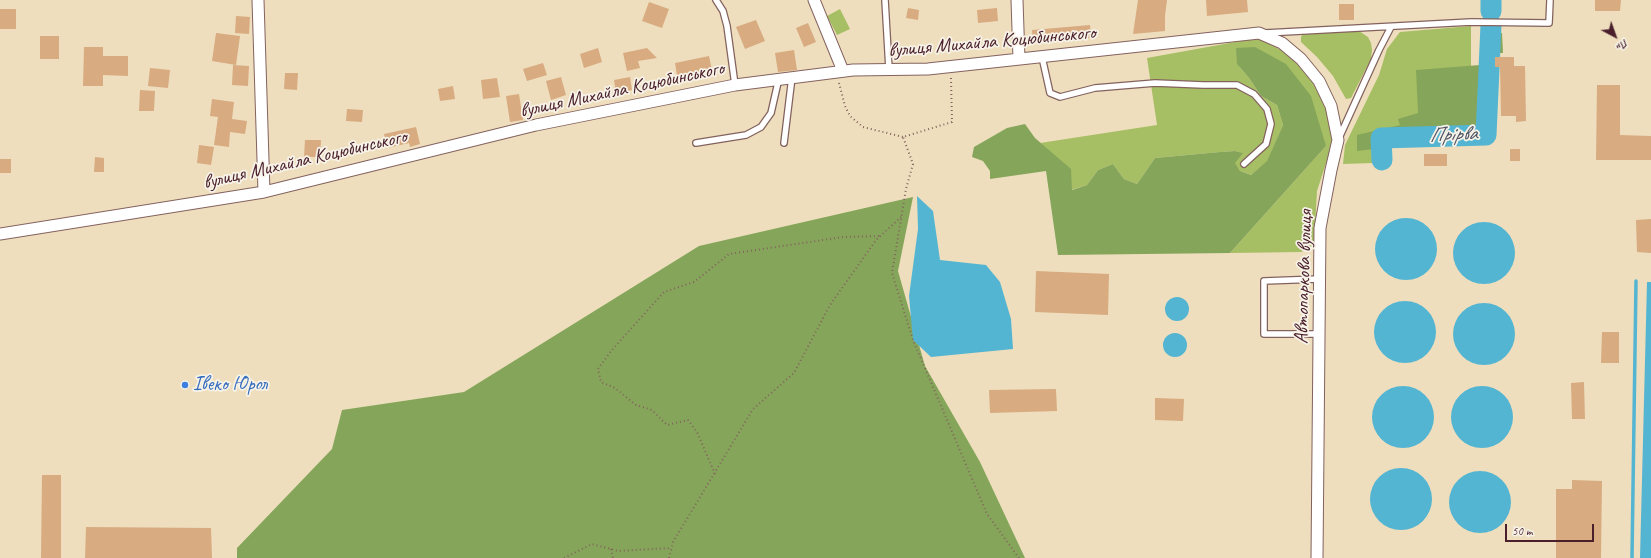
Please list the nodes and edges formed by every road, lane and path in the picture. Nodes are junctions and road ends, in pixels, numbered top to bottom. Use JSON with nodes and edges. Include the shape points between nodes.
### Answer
{"nodes":[{"id":1,"x":258,"y":0,"type":"edge"},
{"id":2,"x":716,"y":0,"type":"edge"},
{"id":3,"x":814,"y":0,"type":"edge"},
{"id":4,"x":884,"y":0,"type":"edge"},
{"id":5,"x":1017,"y":0,"type":"edge"},
{"id":6,"x":1550,"y":0,"type":"edge"},
{"id":7,"x":1391,"y":27,"type":"junction"},
{"id":8,"x":1259,"y":33,"type":"junction"},
{"id":9,"x":1042,"y":56,"type":"junction"},
{"id":10,"x":1019,"y":59,"type":"junction"},
{"id":11,"x":950,"y":67,"type":"junction"},
{"id":12,"x":889,"y":70,"type":"junction"},
{"id":13,"x":840,"y":71,"type":"junction"},
{"id":14,"x":792,"y":76,"type":"junction"},
{"id":15,"x":780,"y":78,"type":"junction"},
{"id":16,"x":735,"y":85,"type":"junction"},
{"id":17,"x":903,"y":137,"type":"junction"},
{"id":18,"x":1338,"y":140,"type":"junction"},
{"id":19,"x":696,"y":143,"type":"dead end"},
{"id":20,"x":784,"y":143,"type":"dead end"},
{"id":21,"x":1244,"y":164,"type":"dead end"},
{"id":22,"x":264,"y":192,"type":"junction"},
{"id":23,"x":901,"y":216,"type":"junction"},
{"id":24,"x":0,"y":234,"type":"edge"},
{"id":25,"x":881,"y":236,"type":"junction"},
{"id":26,"x":1319,"y":279,"type":"junction"},
{"id":27,"x":1319,"y":334,"type":"junction"},
{"id":28,"x":715,"y":474,"type":"junction"},
{"id":29,"x":671,"y":548,"type":"junction"},
{"id":30,"x":611,"y":549,"type":"junction"},
{"id":31,"x":564,"y":558,"type":"edge"},
{"id":32,"x":613,"y":558,"type":"edge"},
{"id":33,"x":669,"y":558,"type":"edge"},
{"id":34,"x":1019,"y":558,"type":"edge"},
{"id":35,"x":1317,"y":558,"type":"edge"}],
"edges":[{"from":1,"to":22,"type":"street"},
{"from":2,"to":16,"type":"lane","via":[[724,11]]},
{"from":3,"to":13,"type":"street"},
{"from":4,"to":12,"type":"lane"},
{"from":5,"to":10,"type":"street"},
{"from":6,"to":7,"type":"lane","via":[[1549,23],[1471,22]]},
{"from":7,"to":8,"type":"lane"},
{"from":7,"to":18,"type":"lane"},
{"from":8,"to":9,"type":"street","name":"вулиця Михайла Коцюбинського"},
{"from":8,"to":18,"type":"street","name":"Автопаркова вулиця","via":[[1282,43],[1301,59],[1319,81],[1331,106]]},
{"from":9,"to":10,"type":"street","name":"вулиця Михайла Коцюбинського"},
{"from":9,"to":21,"type":"lane","via":[[1050,93],[1060,97],[1095,88],[1155,83],[1237,85],[1254,94],[1267,110],[1271,124],[1266,144]]},
{"from":10,"to":11,"type":"street","name":"вулиця Михайла Коцюбинського"},
{"from":11,"to":12,"type":"street","name":"вулиця Михайла Коцюбинського"},
{"from":11,"to":17,"type":"path","via":[[952,122]]},
{"from":12,"to":13,"type":"street","name":"вулиця Михайла Коцюбинського"},
{"from":13,"to":14,"type":"street","name":"вулиця Михайла Коцюбинського"},
{"from":13,"to":17,"type":"path","via":[[844,106],[850,116],[863,127]]},
{"from":14,"to":15,"type":"street","name":"вулиця Михайла Коцюбинського"},
{"from":14,"to":20,"type":"lane"},
{"from":15,"to":16,"type":"street","name":"вулиця Михайла Коцюбинського"},
{"from":15,"to":19,"type":"lane","via":[[771,113],[761,127],[746,135]]},
{"from":16,"to":22,"type":"street","name":"вулиця Михайла Коцюбинського","via":[[529,127]]},
{"from":17,"to":23,"type":"path","via":[[913,164]]},
{"from":18,"to":26,"type":"street","name":"Автопаркова вулиця","via":[[1320,228]]},
{"from":22,"to":24,"type":"street","name":"вулиця Михайла Коцюбинського"},
{"from":23,"to":25,"type":"path"},
{"from":23,"to":34,"type":"path","via":[[892,273],[913,340],[987,514]]},
{"from":25,"to":28,"type":"path","via":[[830,305],[794,373],[753,410]]},
{"from":25,"to":28,"type":"path","via":[[843,237],[729,254],[694,282],[664,292],[610,351],[598,369],[601,382],[615,388],[636,405],[652,410],[666,425],[688,420],[698,432]]},
{"from":26,"to":27,"type":"street","name":"Автопаркова вулиця"},
{"from":26,"to":27,"type":"lane","via":[[1264,281],[1264,334]]},
{"from":27,"to":35,"type":"street","name":"Автопаркова вулиця"},
{"from":28,"to":29,"type":"path"},
{"from":29,"to":30,"type":"path","via":[[618,551]]},
{"from":29,"to":33,"type":"path"},
{"from":30,"to":31,"type":"path","via":[[592,544]]},
{"from":30,"to":32,"type":"path"}]}
